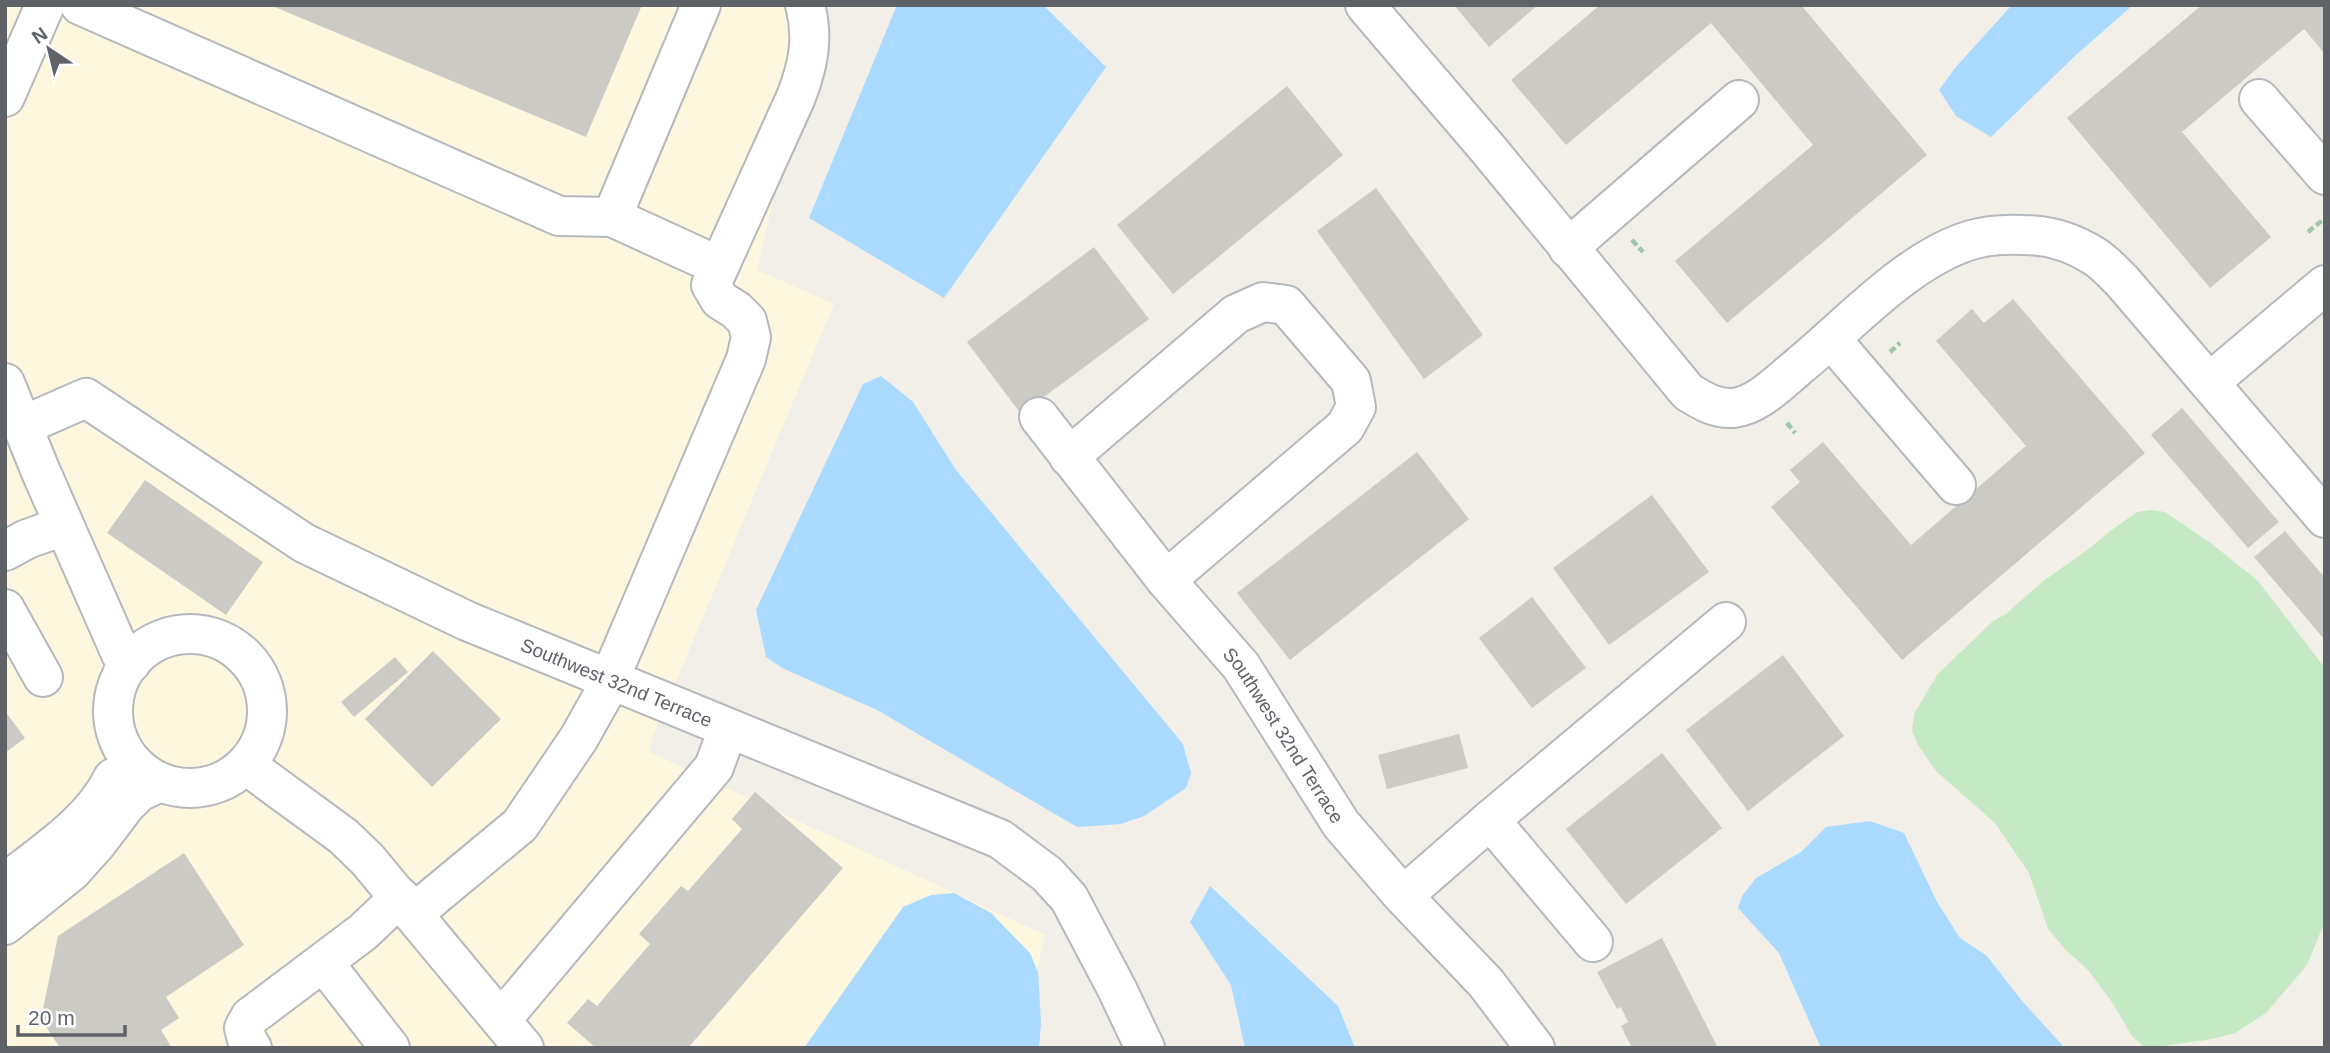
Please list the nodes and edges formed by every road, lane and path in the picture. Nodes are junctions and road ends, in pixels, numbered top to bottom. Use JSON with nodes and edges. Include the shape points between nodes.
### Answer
{"nodes":[{"id":1,"x":45,"y":5,"type":"edge"},
{"id":2,"x":80,"y":5,"type":"edge"},
{"id":3,"x":701,"y":5,"type":"edge"},
{"id":4,"x":804,"y":5,"type":"edge"},
{"id":5,"x":1365,"y":5,"type":"edge"},
{"id":6,"x":5,"y":97,"type":"edge"},
{"id":7,"x":2259,"y":99,"type":"dead end"},
{"id":8,"x":1739,"y":100,"type":"dead end"},
{"id":9,"x":2325,"y":175,"type":"edge"},
{"id":10,"x":612,"y":216,"type":"junction"},
{"id":11,"x":2325,"y":218,"type":"edge"},
{"id":12,"x":2308,"y":232,"type":"dead end"},
{"id":13,"x":1568,"y":248,"type":"junction"},
{"id":14,"x":719,"y":265,"type":"junction"},
{"id":15,"x":2321,"y":296,"type":"edge"},
{"id":16,"x":1831,"y":340,"type":"junction"},
{"id":17,"x":2210,"y":382,"type":"junction"},
{"id":18,"x":5,"y":383,"type":"edge"},
{"id":19,"x":1039,"y":417,"type":"dead end"},
{"id":20,"x":22,"y":426,"type":"junction"},
{"id":21,"x":1069,"y":457,"type":"junction"},
{"id":22,"x":1956,"y":485,"type":"dead end"},
{"id":23,"x":2325,"y":518,"type":"edge"},
{"id":24,"x":64,"y":526,"type":"junction"},
{"id":25,"x":5,"y":551,"type":"edge"},
{"id":26,"x":1166,"y":580,"type":"junction"},
{"id":27,"x":5,"y":608,"type":"edge"},
{"id":28,"x":1726,"y":622,"type":"dead end"},
{"id":29,"x":131,"y":663,"type":"junction"},
{"id":30,"x":43,"y":677,"type":"dead end"},
{"id":31,"x":609,"y":680,"type":"junction"},
{"id":32,"x":728,"y":729,"type":"junction"},
{"id":33,"x":125,"y":754,"type":"junction"},
{"id":34,"x":246,"y":765,"type":"junction"},
{"id":35,"x":158,"y":783,"type":"junction"},
{"id":36,"x":1490,"y":820,"type":"junction"},
{"id":37,"x":5,"y":883,"type":"edge"},
{"id":38,"x":1403,"y":896,"type":"junction"},
{"id":39,"x":407,"y":905,"type":"junction"},
{"id":40,"x":5,"y":925,"type":"edge"},
{"id":41,"x":1593,"y":942,"type":"dead end"},
{"id":42,"x":324,"y":963,"type":"junction"},
{"id":43,"x":513,"y":1034,"type":"edge"},
{"id":44,"x":252,"y":1048,"type":"edge"},
{"id":45,"x":390,"y":1048,"type":"edge"},
{"id":46,"x":1145,"y":1048,"type":"edge"},
{"id":47,"x":1535,"y":1048,"type":"edge"}],
"edges":[{"from":1,"to":6,"type":"street"},
{"from":2,"to":10,"type":"street","via":[[559,216]]},
{"from":3,"to":10,"type":"street"},
{"from":4,"to":14,"type":"street","via":[[810,49],[806,69]]},
{"from":5,"to":13,"type":"street"},
{"from":7,"to":9,"type":"street"},
{"from":8,"to":13,"type":"street"},
{"from":10,"to":14,"type":"street"},
{"from":11,"to":12,"type":"path"},
{"from":13,"to":16,"type":"street","via":[[1688,392],[1710,406],[1734,408],[1756,400]]},
{"from":14,"to":31,"type":"street","via":[[711,285],[720,300],[747,321],[751,337],[746,359]]},
{"from":15,"to":17,"type":"street"},
{"from":16,"to":17,"type":"street","via":[[1938,253],[1972,239],[2040,235],[2066,241],[2096,257]]},
{"from":16,"to":22,"type":"street"},
{"from":17,"to":23,"type":"street"},
{"from":18,"to":20,"type":"street"},
{"from":19,"to":21,"type":"street","name":"Southwest 32nd Terrace"},
{"from":20,"to":24,"type":"street"},
{"from":20,"to":31,"type":"street","name":"Southwest 32nd Terrace","via":[[86,398],[304,543],[467,621]]},
{"from":21,"to":26,"type":"street","name":"Southwest 32nd Terrace"},
{"from":21,"to":26,"type":"street","via":[[1236,314],[1263,302],[1286,305],[1351,381],[1356,407],[1345,427]]},
{"from":24,"to":25,"type":"street"},
{"from":24,"to":29,"type":"street","via":[[121,654]]},
{"from":26,"to":38,"type":"street","name":"Southwest 32nd Terrace","via":[[1241,666],[1342,824]]},
{"from":27,"to":30,"type":"street"},
{"from":28,"to":36,"type":"street"},
{"from":29,"to":33,"type":"street","via":[[117,687],[113,710]]},
{"from":29,"to":34,"type":"street","via":[[145,648],[168,637],[193,634],[218,638],[240,651],[257,670],[267,694],[268,719],[261,744]]},
{"from":31,"to":32,"type":"street","name":"Southwest 32nd Terrace"},
{"from":31,"to":39,"type":"street","via":[[579,738],[520,825]]},
{"from":32,"to":43,"type":"street","via":[[714,767]]},
{"from":32,"to":46,"type":"street","name":"Southwest 32nd Terrace","via":[[1000,839],[1047,874],[1069,898]]},
{"from":33,"to":35,"type":"street"},
{"from":33,"to":37,"type":"street","via":[[110,785],[86,815]]},
{"from":34,"to":35,"type":"street","via":[[225,781],[200,789]]},
{"from":34,"to":39,"type":"street","via":[[342,836]]},
{"from":35,"to":40,"type":"street","via":[[139,792],[71,872]]},
{"from":36,"to":38,"type":"street"},
{"from":36,"to":41,"type":"street"},
{"from":38,"to":47,"type":"street","name":"Southwest 32nd Terrace","via":[[1486,983]]},
{"from":39,"to":42,"type":"street"},
{"from":39,"to":43,"type":"street"},
{"from":42,"to":44,"type":"street","via":[[250,1017],[244,1028]]},
{"from":42,"to":45,"type":"street"}]}
